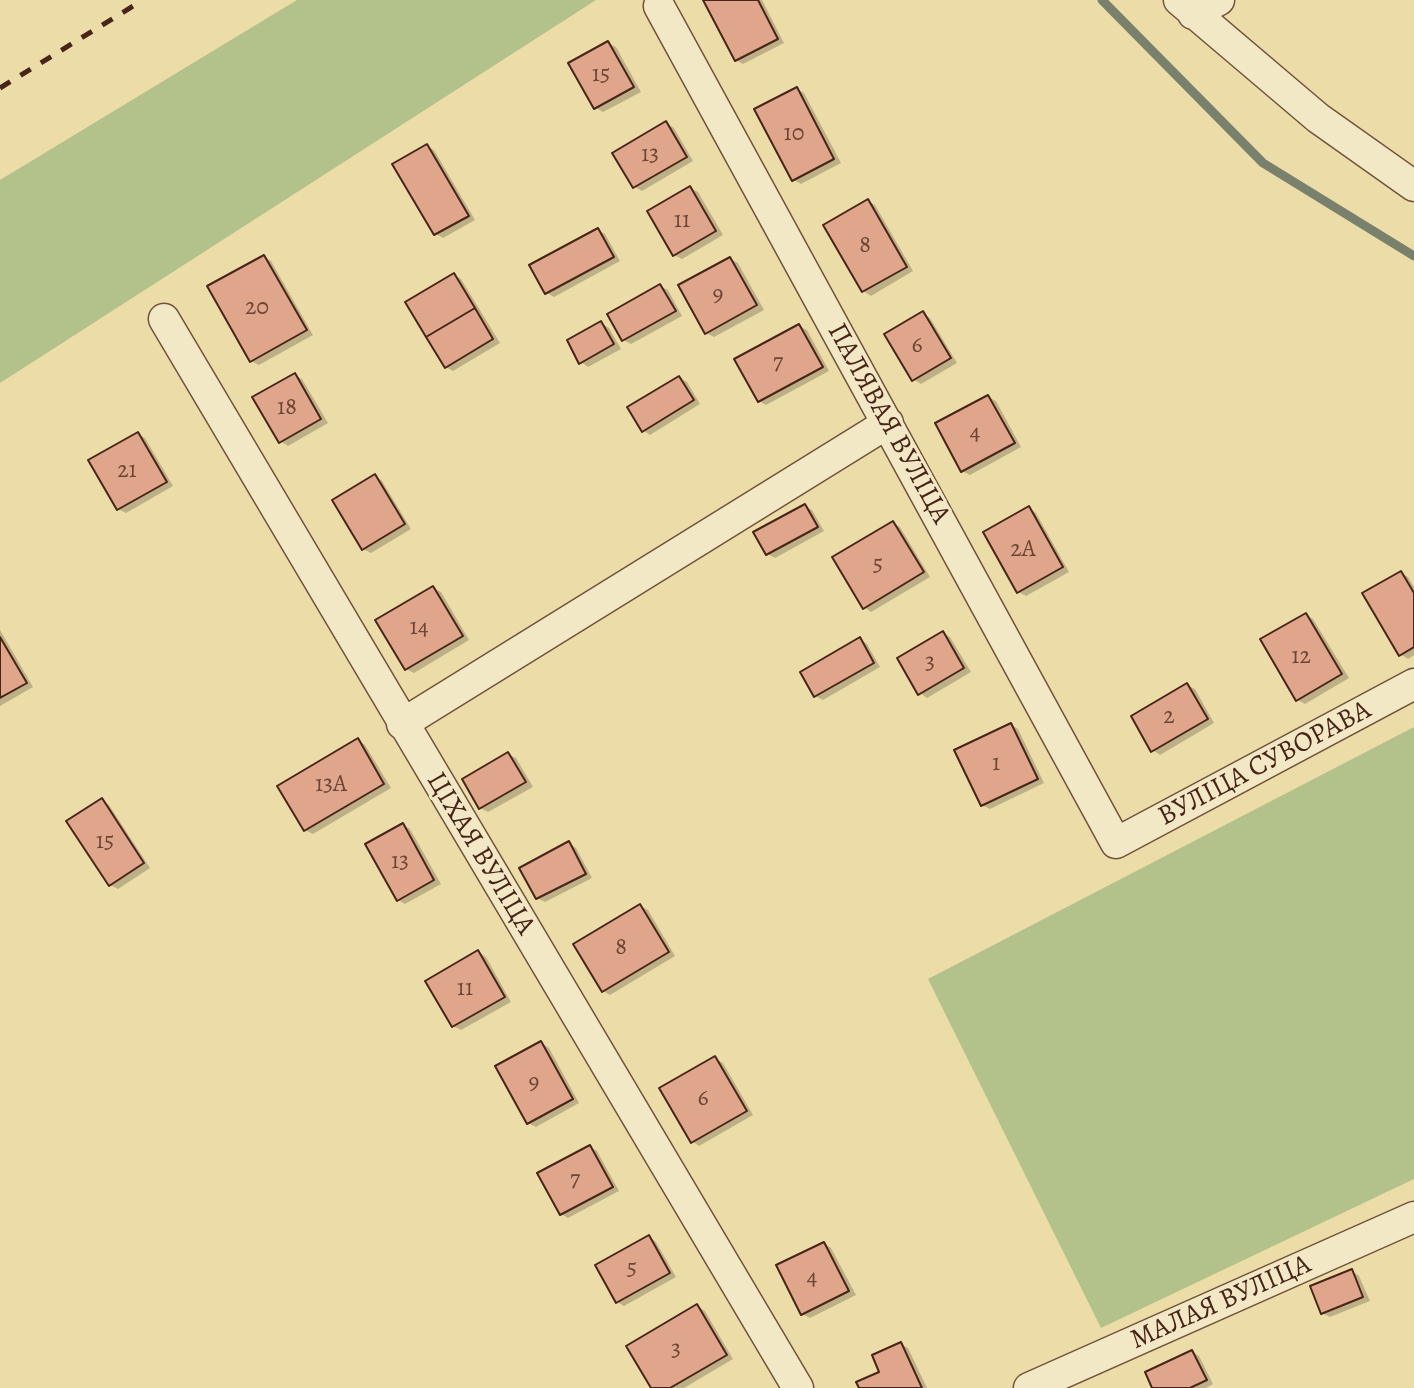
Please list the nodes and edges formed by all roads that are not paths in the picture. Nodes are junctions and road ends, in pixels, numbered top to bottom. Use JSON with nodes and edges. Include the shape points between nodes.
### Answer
{"nodes":[{"id":1,"x":1219,"y":0,"type":"edge"},
{"id":2,"x":659,"y":6,"type":"dead end"},
{"id":3,"x":1186,"y":7,"type":"edge"},
{"id":4,"x":1414,"y":186,"type":"edge"},
{"id":5,"x":164,"y":319,"type":"dead end"},
{"id":6,"x":888,"y":422,"type":"junction"},
{"id":7,"x":1414,"y":684,"type":"edge"},
{"id":8,"x":402,"y":724,"type":"junction"},
{"id":9,"x":1116,"y":843,"type":"joint"},
{"id":10,"x":1414,"y":1217,"type":"edge"},
{"id":11,"x":798,"y":1388,"type":"edge"},
{"id":12,"x":1029,"y":1388,"type":"edge"}],
"edges":[{"from":1,"to":3,"type":"street"},
{"from":2,"to":6,"type":"street","name":"ПАЛЯВАЯ ВУЛІЦА"},
{"from":3,"to":4,"type":"street","via":[[1318,118]]},
{"from":5,"to":8,"type":"street","name":"ЦІХАЯ ВУЛІЦА"},
{"from":6,"to":8,"type":"street"},
{"from":6,"to":9,"type":"street","name":"ПАЛЯВАЯ ВУЛІЦА"},
{"from":7,"to":9,"type":"street","name":"ВУЛІЦА СУВОРАВА"},
{"from":8,"to":11,"type":"street","name":"ЦІХАЯ ВУЛІЦА"},
{"from":10,"to":12,"type":"street","name":"МАЛАЯ ВУЛІЦА"}]}
